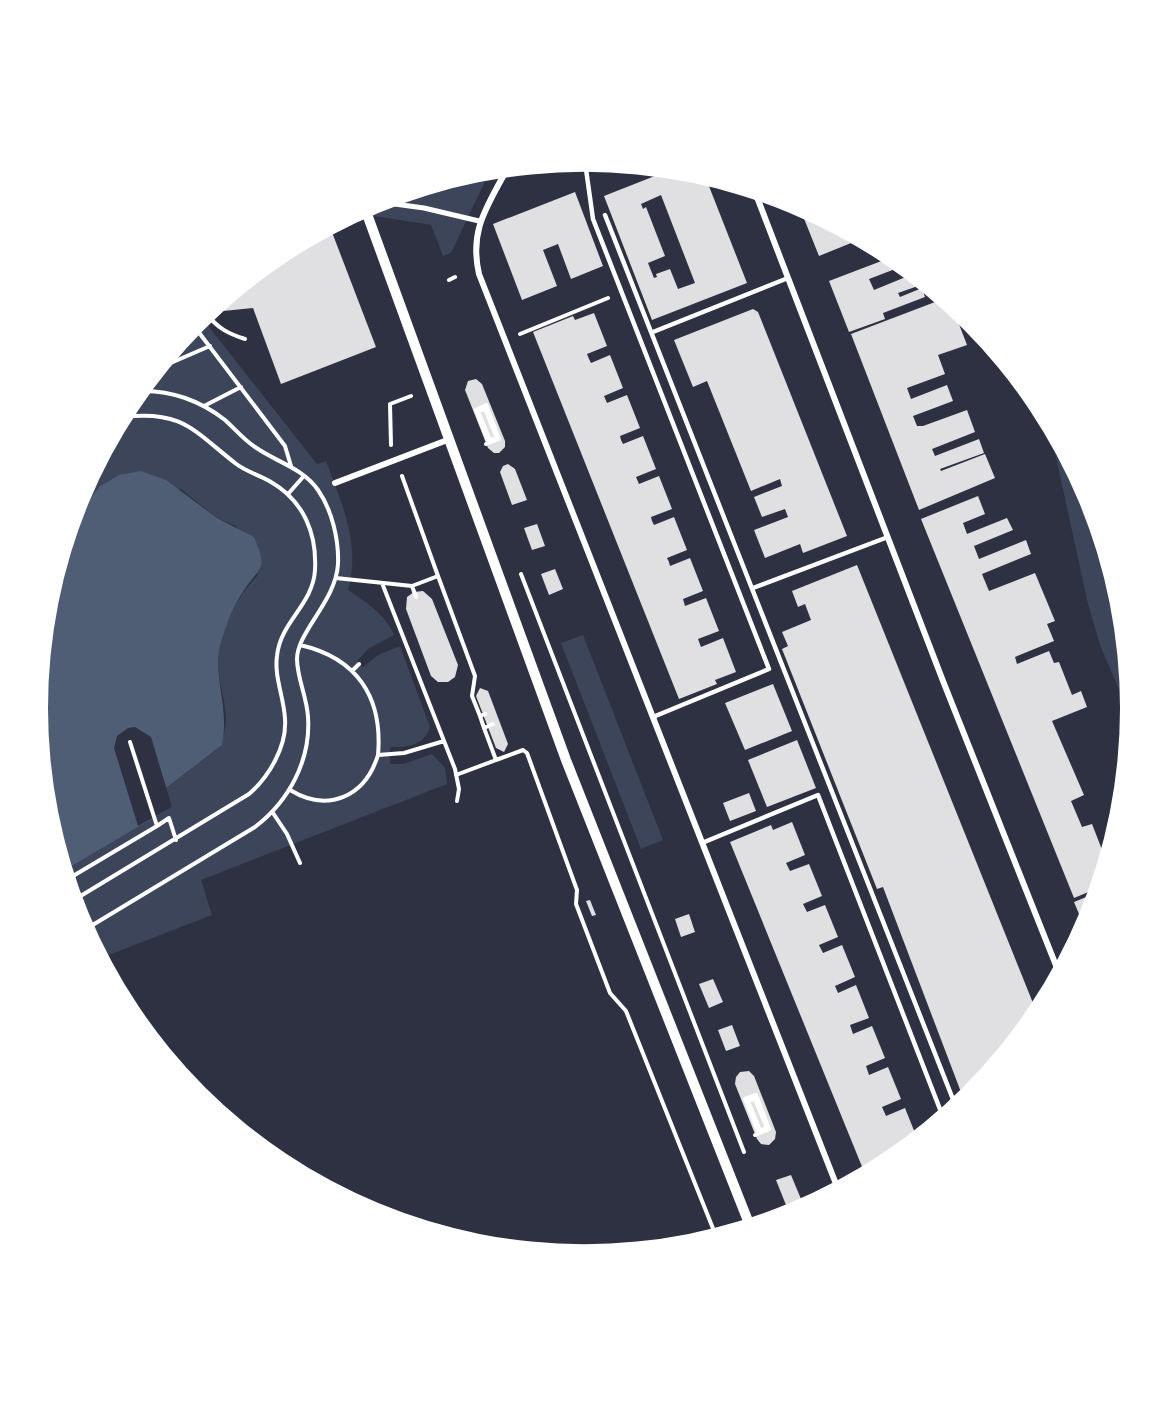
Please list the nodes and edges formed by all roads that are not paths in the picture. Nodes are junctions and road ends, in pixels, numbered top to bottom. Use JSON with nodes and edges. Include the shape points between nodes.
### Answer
{"nodes":[{"id":1,"x":586,"y":172,"type":"edge"},
{"id":2,"x":502,"y":179,"type":"edge"},
{"id":3,"x":758,"y":201,"type":"edge"},
{"id":4,"x":400,"y":205,"type":"edge"},
{"id":5,"x":605,"y":215,"type":"dead end"},
{"id":6,"x":369,"y":217,"type":"edge"},
{"id":7,"x":479,"y":221,"type":"junction"},
{"id":8,"x":788,"y":278,"type":"junction"},
{"id":9,"x":653,"y":332,"type":"junction"},
{"id":10,"x":450,"y":439,"type":"junction"},
{"id":11,"x":335,"y":483,"type":"dead end"},
{"id":12,"x":888,"y":537,"type":"junction"},
{"id":13,"x":753,"y":588,"type":"junction"},
{"id":14,"x":653,"y":717,"type":"junction"},
{"id":15,"x":702,"y":843,"type":"junction"},
{"id":16,"x":1055,"y":963,"type":"edge"},
{"id":17,"x":952,"y":1097,"type":"edge"},
{"id":18,"x":940,"y":1108,"type":"edge"},
{"id":19,"x":835,"y":1181,"type":"edge"},
{"id":20,"x":747,"y":1219,"type":"edge"}],
"edges":[{"from":1,"to":14,"type":"lane","via":[[593,219],[769,669]]},
{"from":2,"to":7,"type":"street"},
{"from":3,"to":8,"type":"street"},
{"from":4,"to":7,"type":"street"},
{"from":5,"to":9,"type":"lane"},
{"from":6,"to":10,"type":"street"},
{"from":7,"to":14,"type":"street","via":[[474,255],[479,274]]},
{"from":8,"to":9,"type":"lane"},
{"from":8,"to":12,"type":"street"},
{"from":9,"to":13,"type":"lane"},
{"from":10,"to":11,"type":"street"},
{"from":10,"to":20,"type":"street","via":[[578,792]]},
{"from":12,"to":13,"type":"lane"},
{"from":12,"to":16,"type":"street"},
{"from":13,"to":17,"type":"lane"},
{"from":14,"to":15,"type":"street"},
{"from":15,"to":18,"type":"lane","via":[[818,795]]},
{"from":15,"to":19,"type":"street"}]}
